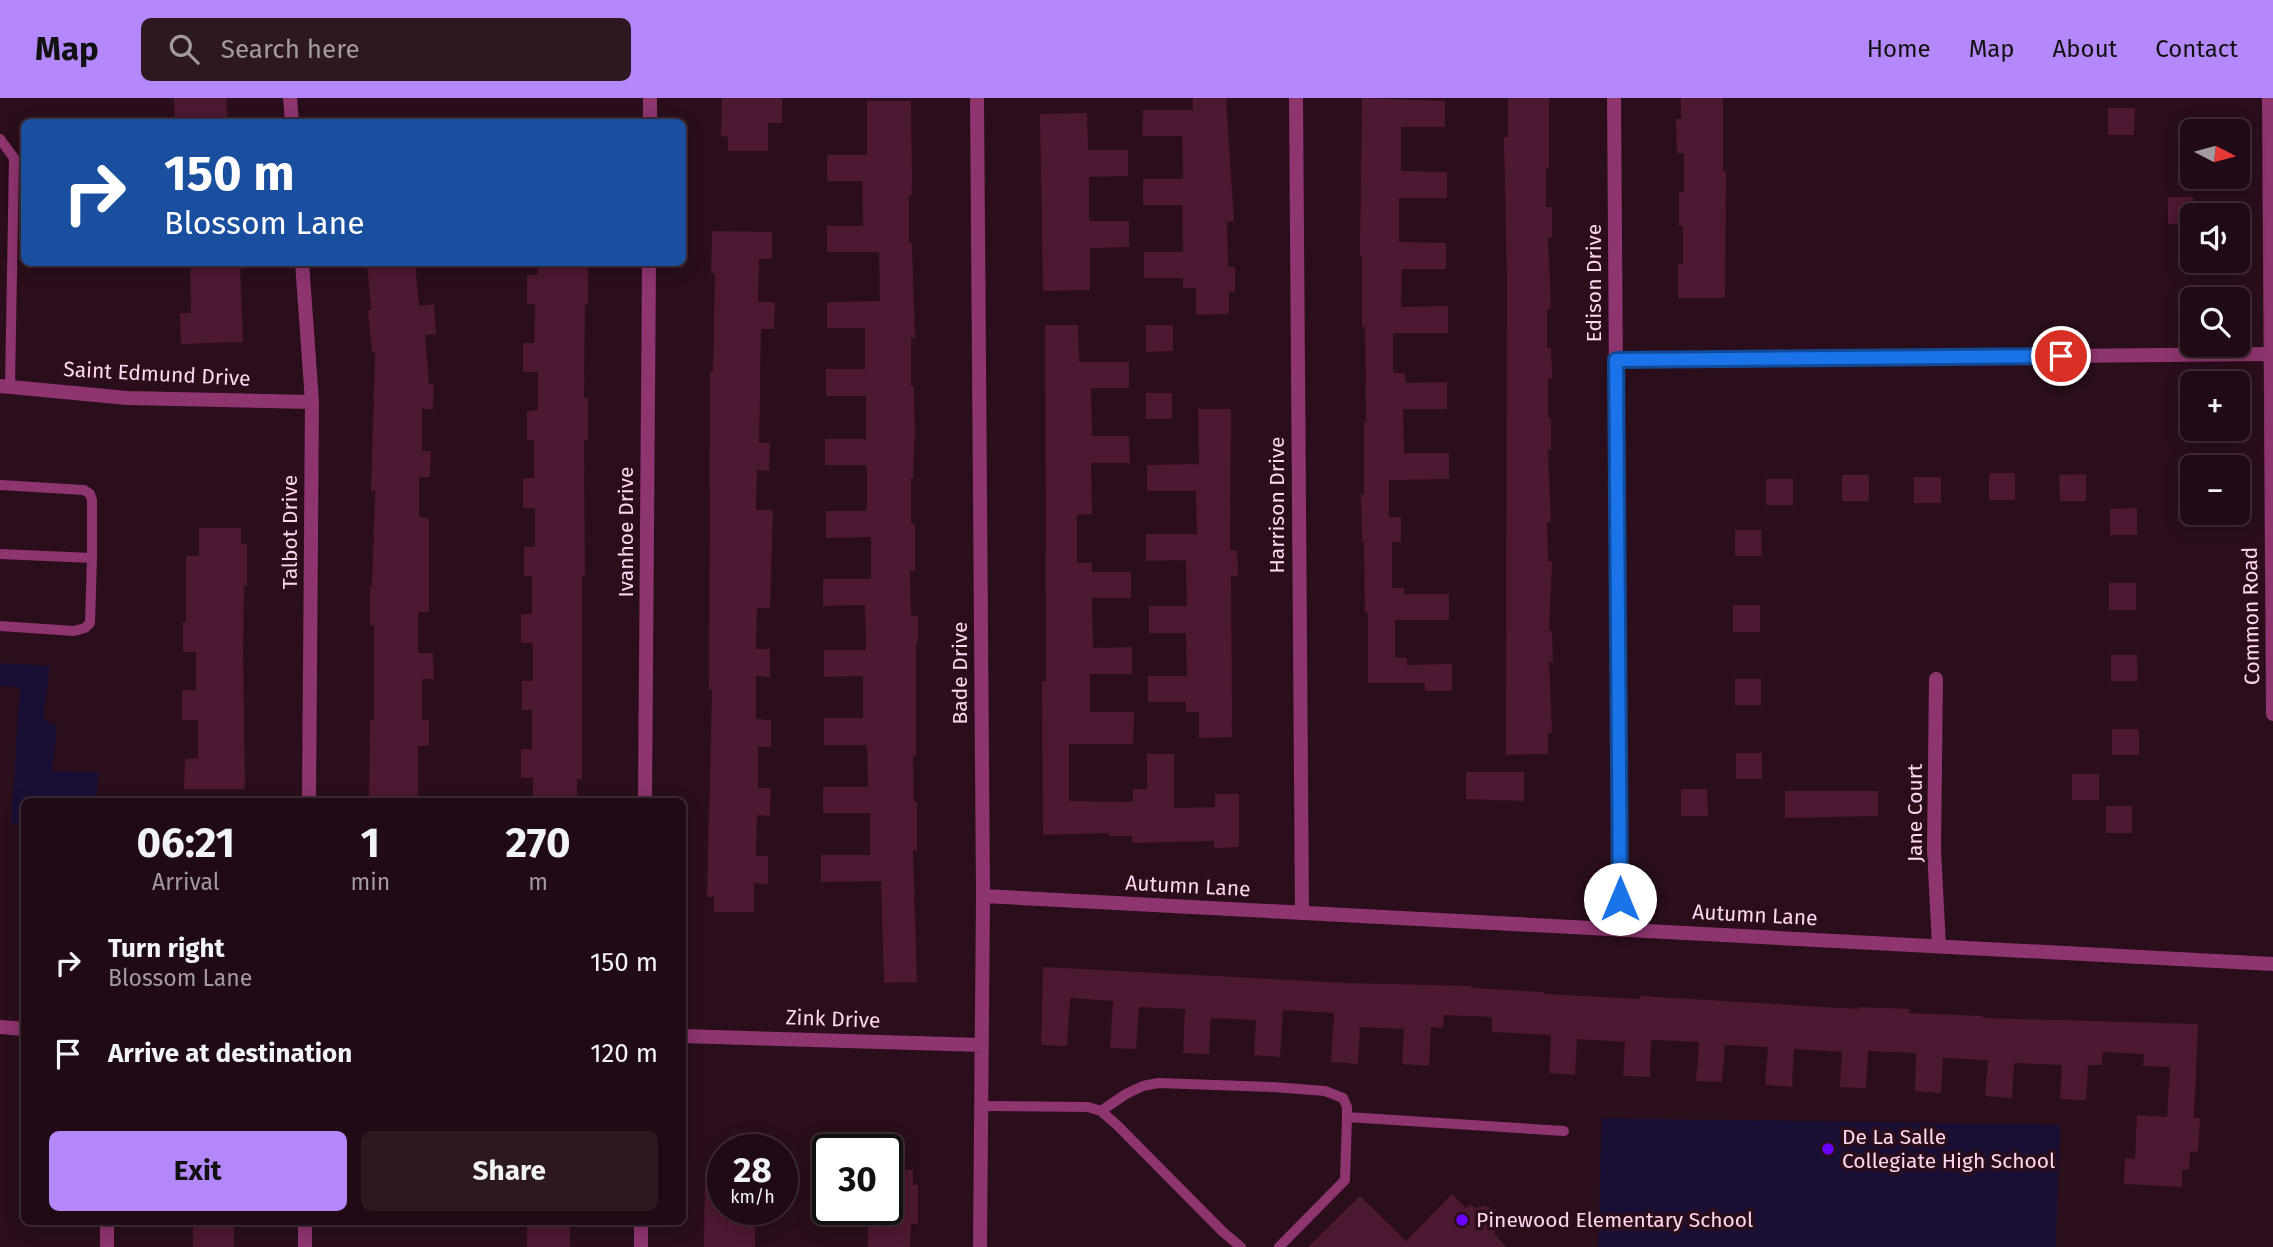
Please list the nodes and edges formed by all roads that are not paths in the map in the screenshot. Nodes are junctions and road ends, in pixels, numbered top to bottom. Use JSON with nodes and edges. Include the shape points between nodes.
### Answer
{"nodes":[{"id":1,"x":290,"y":98,"type":"edge"},
{"id":2,"x":650,"y":98,"type":"edge"},
{"id":3,"x":977,"y":98,"type":"edge"},
{"id":4,"x":1296,"y":98,"type":"edge"},
{"id":5,"x":1614,"y":98,"type":"edge"},
{"id":6,"x":2269,"y":98,"type":"edge"},
{"id":7,"x":292,"y":119,"type":"edge"},
{"id":8,"x":650,"y":119,"type":"edge"},
{"id":9,"x":0,"y":139,"type":"edge"},
{"id":10,"x":2271,"y":171,"type":"edge"},
{"id":11,"x":0,"y":181,"type":"edge"},
{"id":12,"x":14,"y":181,"type":"junction"},
{"id":13,"x":0,"y":257,"type":"edge"},
{"id":14,"x":12,"y":258,"type":"junction"},
{"id":15,"x":302,"y":266,"type":"edge"},
{"id":16,"x":649,"y":266,"type":"edge"},
{"id":17,"x":6,"y":320,"type":"edge"},
{"id":18,"x":2271,"y":354,"type":"edge"},
{"id":19,"x":1616,"y":360,"type":"junction"},
{"id":20,"x":5,"y":386,"type":"edge"},
{"id":21,"x":312,"y":402,"type":"junction"},
{"id":22,"x":0,"y":485,"type":"edge"},
{"id":23,"x":2272,"y":510,"type":"edge"},
{"id":24,"x":0,"y":554,"type":"edge"},
{"id":25,"x":92,"y":558,"type":"junction"},
{"id":26,"x":0,"y":626,"type":"edge"},
{"id":27,"x":1936,"y":679,"type":"dead end"},
{"id":28,"x":2273,"y":714,"type":"edge"},
{"id":29,"x":309,"y":798,"type":"edge"},
{"id":30,"x":645,"y":798,"type":"edge"},
{"id":31,"x":983,"y":895,"type":"junction"},
{"id":32,"x":1302,"y":912,"type":"junction"},
{"id":33,"x":1620,"y":930,"type":"junction"},
{"id":34,"x":1939,"y":946,"type":"junction"},
{"id":35,"x":2273,"y":964,"type":"edge"},
{"id":36,"x":0,"y":1027,"type":"edge"},
{"id":37,"x":21,"y":1029,"type":"edge"},
{"id":38,"x":686,"y":1036,"type":"edge"},
{"id":39,"x":982,"y":1045,"type":"junction"},
{"id":40,"x":982,"y":1106,"type":"junction"},
{"id":41,"x":1101,"y":1111,"type":"junction"},
{"id":42,"x":1347,"y":1117,"type":"junction"},
{"id":43,"x":1564,"y":1131,"type":"dead end"},
{"id":44,"x":107,"y":1225,"type":"edge"},
{"id":45,"x":305,"y":1225,"type":"edge"},
{"id":46,"x":641,"y":1225,"type":"edge"},
{"id":47,"x":107,"y":1247,"type":"edge"},
{"id":48,"x":305,"y":1247,"type":"edge"},
{"id":49,"x":641,"y":1247,"type":"edge"},
{"id":50,"x":980,"y":1247,"type":"edge"},
{"id":51,"x":1241,"y":1247,"type":"edge"},
{"id":52,"x":1279,"y":1247,"type":"edge"}],
"edges":[{"from":1,"to":7,"type":"street"},
{"from":2,"to":8,"type":"street"},
{"from":3,"to":31,"type":"street","name":"Bade Drive"},
{"from":4,"to":32,"type":"street","name":"Harrison Drive"},
{"from":5,"to":19,"type":"street","name":"Edison Drive"},
{"from":6,"to":10,"type":"street","name":"Common Road"},
{"from":9,"to":12,"type":"lane","via":[[14,158]]},
{"from":10,"to":18,"type":"street","name":"Common Road"},
{"from":11,"to":12,"type":"lane"},
{"from":12,"to":14,"type":"lane"},
{"from":13,"to":14,"type":"lane"},
{"from":14,"to":17,"type":"lane"},
{"from":15,"to":21,"type":"street","name":"Talbot Drive"},
{"from":16,"to":30,"type":"street","name":"Ivanhoe Drive"},
{"from":17,"to":20,"type":"lane"},
{"from":18,"to":19,"type":"street"},
{"from":18,"to":23,"type":"street","name":"Common Road"},
{"from":19,"to":33,"type":"street","name":"Edison Drive"},
{"from":20,"to":21,"type":"street","name":"Saint Edmund Drive","via":[[127,398]]},
{"from":21,"to":29,"type":"street","name":"Talbot Drive"},
{"from":22,"to":25,"type":"lane","via":[[90,494]]},
{"from":23,"to":28,"type":"street","name":"Common Road"},
{"from":24,"to":25,"type":"lane"},
{"from":25,"to":26,"type":"lane","via":[[90,623],[85,628]]},
{"from":27,"to":34,"type":"street","name":"Jane Court","via":[[1934,850]]},
{"from":31,"to":32,"type":"street","name":"Autumn Lane"},
{"from":31,"to":39,"type":"street","name":"Bade Drive"},
{"from":32,"to":33,"type":"street","name":"Autumn Lane"},
{"from":33,"to":34,"type":"street","name":"Autumn Lane"},
{"from":34,"to":35,"type":"street","name":"Autumn Lane"},
{"from":36,"to":37,"type":"street"},
{"from":38,"to":39,"type":"street","name":"Zink Drive"},
{"from":39,"to":40,"type":"street","name":"Bade Drive"},
{"from":40,"to":41,"type":"lane","via":[[1080,1106]]},
{"from":40,"to":50,"type":"street","name":"Bade Drive"},
{"from":41,"to":42,"type":"lane","via":[[1143,1086],[1175,1082],[1325,1091],[1343,1098]]},
{"from":41,"to":51,"type":"lane"},
{"from":42,"to":43,"type":"lane"},
{"from":42,"to":52,"type":"lane","via":[[1345,1180]]},
{"from":44,"to":47,"type":"street"},
{"from":45,"to":48,"type":"street"},
{"from":46,"to":49,"type":"street"}]}
